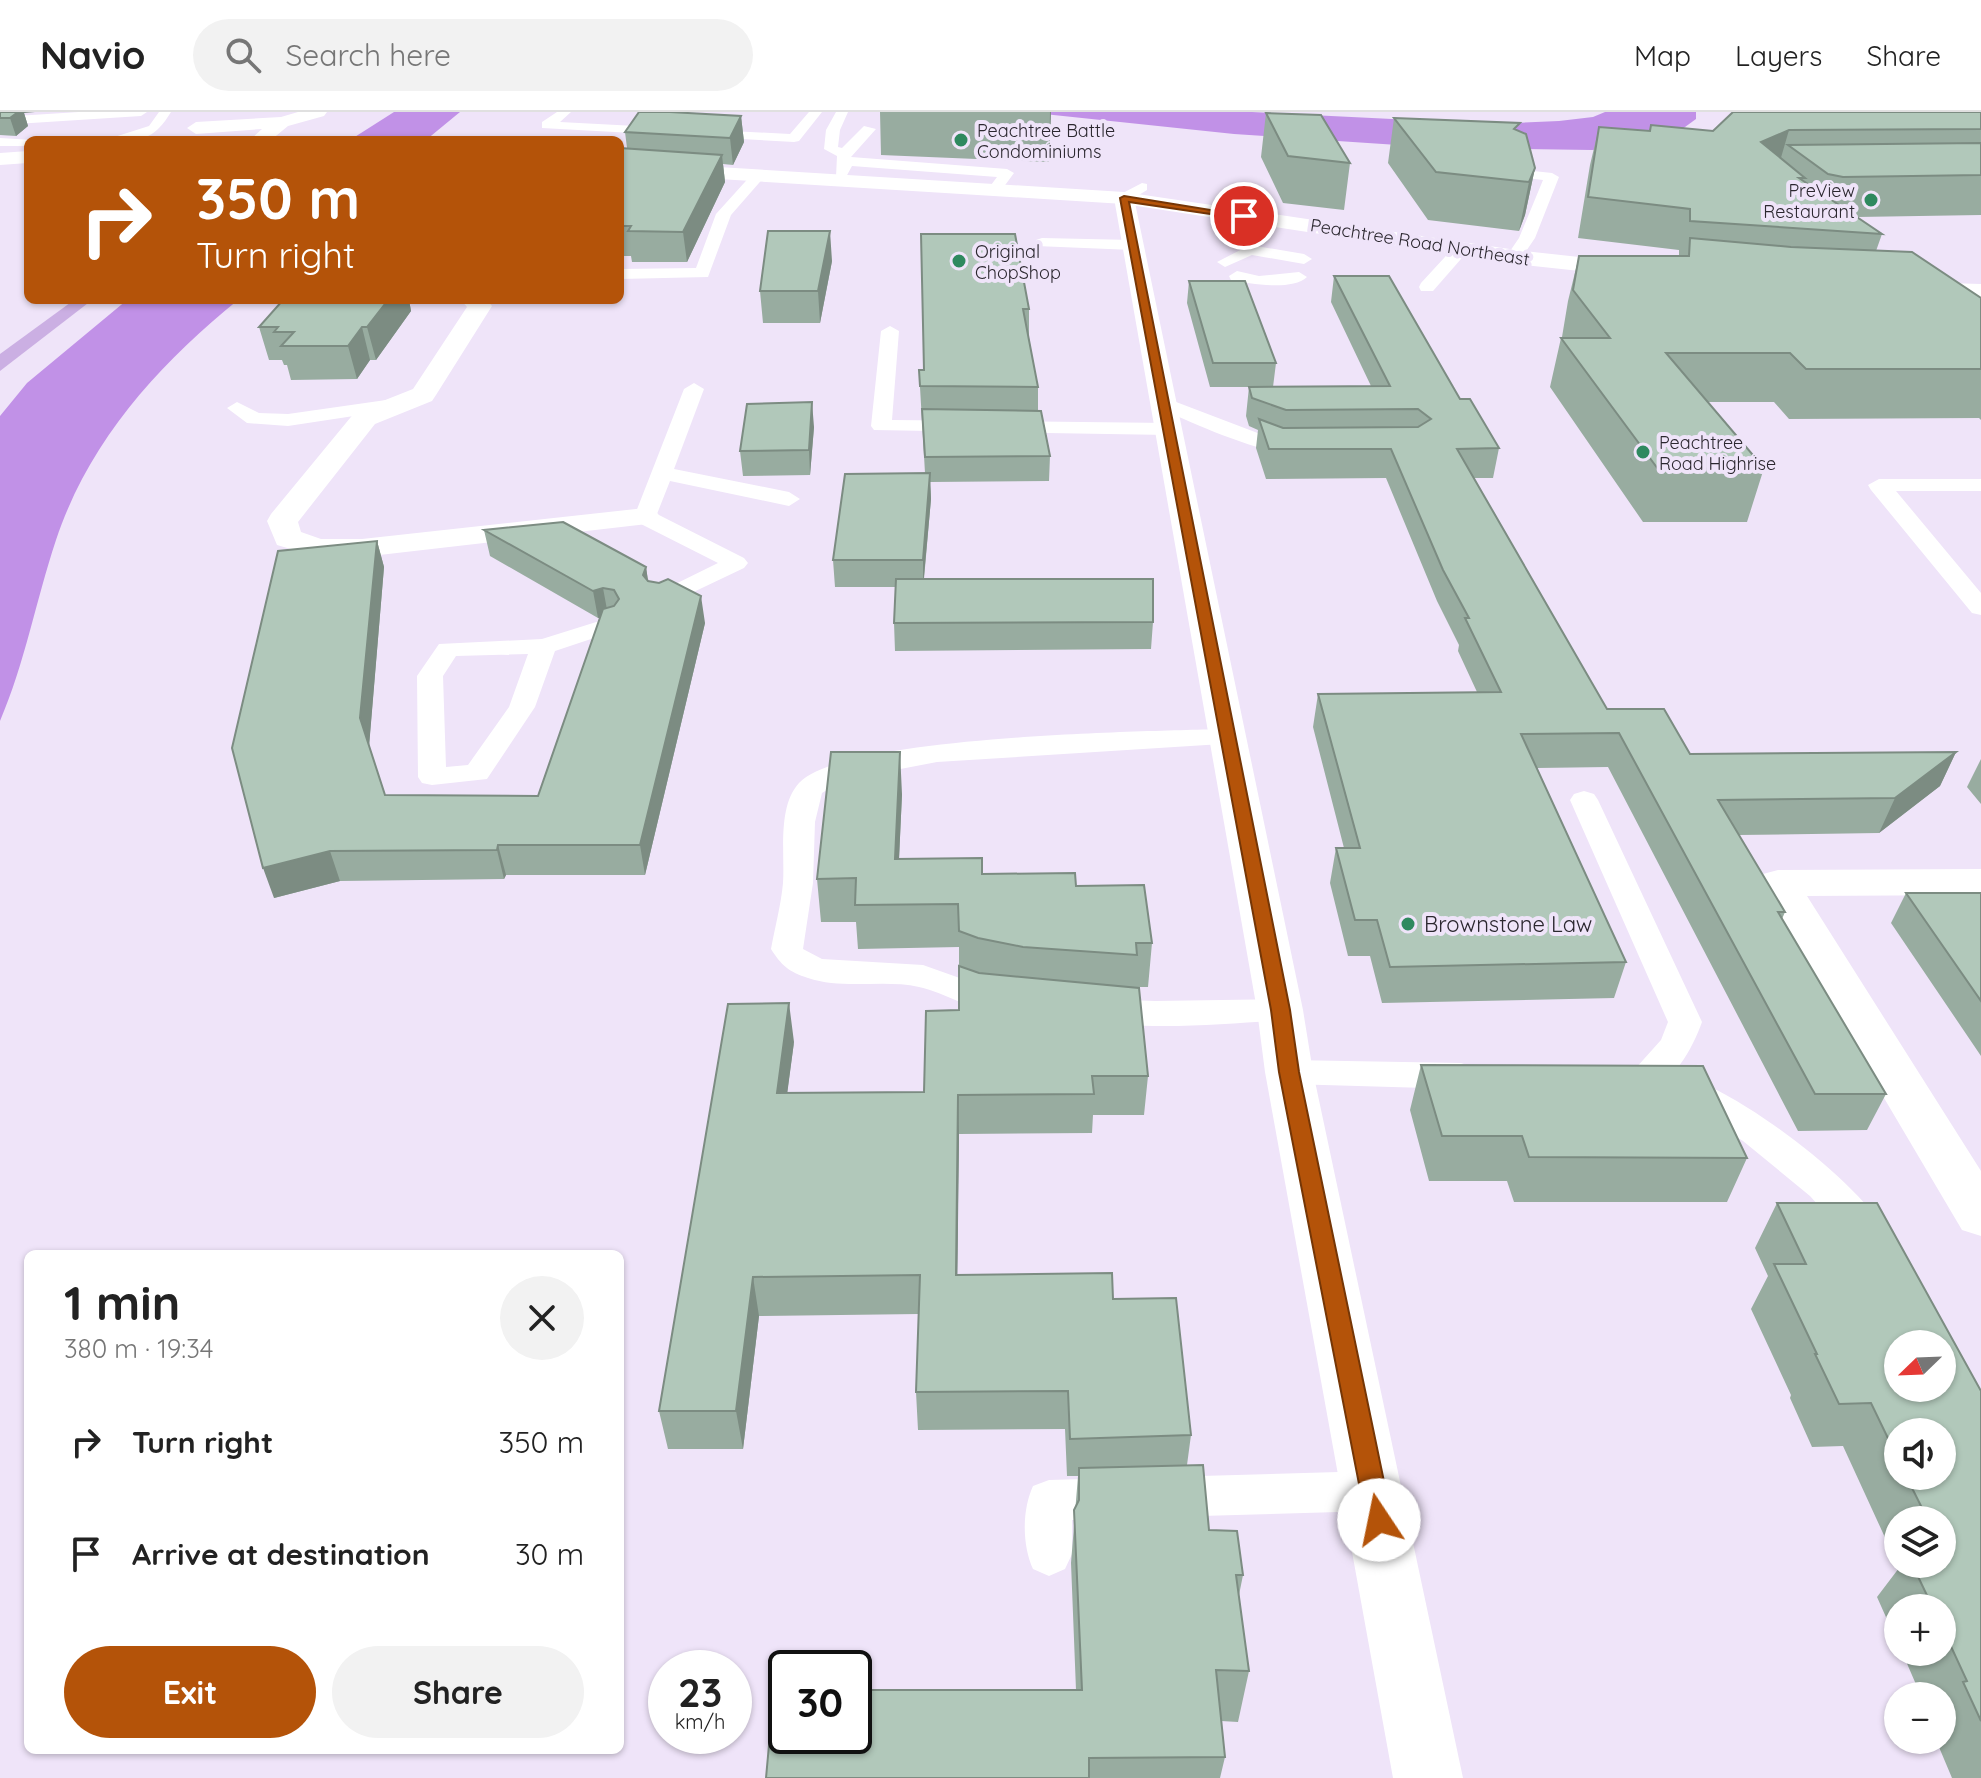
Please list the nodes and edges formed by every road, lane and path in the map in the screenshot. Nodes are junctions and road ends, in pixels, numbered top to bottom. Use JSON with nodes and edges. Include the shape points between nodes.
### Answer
{"nodes":[{"id":1,"x":141,"y":112,"type":"edge"},
{"id":2,"x":165,"y":112,"type":"edge"},
{"id":3,"x":318,"y":112,"type":"edge"},
{"id":4,"x":565,"y":112,"type":"edge"},
{"id":5,"x":816,"y":112,"type":"edge"},
{"id":6,"x":842,"y":112,"type":"edge"},
{"id":7,"x":0,"y":121,"type":"edge"},
{"id":8,"x":680,"y":121,"type":"edge"},
{"id":9,"x":282,"y":122,"type":"junction"},
{"id":10,"x":195,"y":127,"type":"edge"},
{"id":11,"x":869,"y":129,"type":"dead end"},
{"id":12,"x":667,"y":130,"type":"junction"},
{"id":13,"x":136,"y":136,"type":"edge"},
{"id":14,"x":264,"y":136,"type":"edge"},
{"id":15,"x":0,"y":142,"type":"edge"},
{"id":16,"x":24,"y":142,"type":"edge"},
{"id":17,"x":24,"y":157,"type":"edge"},
{"id":18,"x":0,"y":159,"type":"edge"},
{"id":19,"x":842,"y":165,"type":"junction"},
{"id":20,"x":624,"y":167,"type":"edge"},
{"id":21,"x":1515,"y":173,"type":"edge"},
{"id":22,"x":759,"y":175,"type":"junction"},
{"id":23,"x":1133,"y":192,"type":"junction"},
{"id":24,"x":1263,"y":219,"type":"junction"},
{"id":25,"x":1042,"y":243,"type":"dead end"},
{"id":26,"x":1133,"y":245,"type":"junction"},
{"id":27,"x":1462,"y":248,"type":"junction"},
{"id":28,"x":1250,"y":250,"type":"junction"},
{"id":29,"x":1514,"y":257,"type":"junction"},
{"id":30,"x":1304,"y":259,"type":"dead end"},
{"id":31,"x":1225,"y":262,"type":"dead end"},
{"id":32,"x":1663,"y":272,"type":"edge"},
{"id":33,"x":624,"y":274,"type":"edge"},
{"id":34,"x":1237,"y":276,"type":"dead end"},
{"id":35,"x":1299,"y":277,"type":"dead end"},
{"id":36,"x":1427,"y":287,"type":"dead end"},
{"id":37,"x":1896,"y":289,"type":"edge"},
{"id":38,"x":1981,"y":291,"type":"edge"},
{"id":39,"x":478,"y":304,"type":"edge"},
{"id":40,"x":890,"y":331,"type":"dead end"},
{"id":41,"x":694,"y":389,"type":"dead end"},
{"id":42,"x":393,"y":405,"type":"junction"},
{"id":43,"x":237,"y":408,"type":"dead end"},
{"id":44,"x":1166,"y":416,"type":"junction"},
{"id":45,"x":1323,"y":447,"type":"edge"},
{"id":46,"x":662,"y":473,"type":"junction"},
{"id":47,"x":1981,"y":485,"type":"edge"},
{"id":48,"x":789,"y":499,"type":"dead end"},
{"id":49,"x":645,"y":517,"type":"junction"},
{"id":50,"x":662,"y":600,"type":"edge"},
{"id":51,"x":1981,"y":608,"type":"edge"},
{"id":52,"x":609,"y":625,"type":"edge"},
{"id":53,"x":544,"y":646,"type":"junction"},
{"id":54,"x":1228,"y":737,"type":"junction"},
{"id":55,"x":1584,"y":800,"type":"dead end"},
{"id":56,"x":1981,"y":882,"type":"edge"},
{"id":57,"x":1025,"y":1003,"type":"edge"},
{"id":58,"x":1071,"y":1009,"type":"edge"},
{"id":59,"x":1280,"y":1010,"type":"junction"},
{"id":60,"x":1289,"y":1072,"type":"junction"},
{"id":61,"x":1494,"y":1077,"type":"edge"},
{"id":62,"x":1981,"y":1215,"type":"edge"},
{"id":63,"x":1888,"y":1258,"type":"edge"},
{"id":64,"x":1373,"y":1491,"type":"junction"},
{"id":65,"x":1049,"y":1554,"type":"dead end"},
{"id":66,"x":1428,"y":1778,"type":"edge"}],
"edges":[{"from":1,"to":7,"type":"lane"},
{"from":2,"to":13,"type":"lane","via":[[154,129]]},
{"from":3,"to":9,"type":"main road"},
{"from":4,"to":12,"type":"lane","via":[[547,125]]},
{"from":5,"to":12,"type":"lane","via":[[794,138]]},
{"from":6,"to":19,"type":"lane","via":[[831,149]]},
{"from":8,"to":12,"type":"lane"},
{"from":9,"to":10,"type":"main road"},
{"from":9,"to":14,"type":"main road"},
{"from":11,"to":19,"type":"lane"},
{"from":15,"to":16,"type":"lane"},
{"from":17,"to":18,"type":"main road"},
{"from":19,"to":22,"type":"main road","name":"Peachtree Road Northeast"},
{"from":19,"to":23,"type":"main road","name":"Peachtree Road Northeast","via":[[995,189]]},
{"from":20,"to":22,"type":"main road","name":"Peachtree Road Northeast"},
{"from":21,"to":29,"type":"lane","via":[[1552,177]]},
{"from":22,"to":33,"type":"lane","via":[[724,214],[702,273]]},
{"from":23,"to":24,"type":"main road","name":"Peachtree Road Northeast"},
{"from":23,"to":26,"type":"main road"},
{"from":24,"to":27,"type":"main road","name":"Peachtree Road Northeast"},
{"from":24,"to":28,"type":"lane"},
{"from":25,"to":26,"type":"lane"},
{"from":26,"to":44,"type":"main road"},
{"from":27,"to":29,"type":"main road","name":"Peachtree Road Northeast"},
{"from":27,"to":36,"type":"lane"},
{"from":28,"to":30,"type":"lane"},
{"from":28,"to":31,"type":"lane"},
{"from":29,"to":32,"type":"main road","name":"Peachtree Road Northeast"},
{"from":34,"to":35,"type":"lane","via":[[1259,281]]},
{"from":37,"to":38,"type":"main road"},
{"from":39,"to":42,"type":"main road","via":[[423,395]]},
{"from":40,"to":44,"type":"lane","via":[[881,426]]},
{"from":41,"to":46,"type":"lane"},
{"from":42,"to":43,"type":"lane","via":[[288,420],[254,419]]},
{"from":42,"to":49,"type":"main road","via":[[365,418],[282,521],[288,538],[318,548],[362,548]]},
{"from":44,"to":45,"type":"lane","via":[[1279,448]]},
{"from":44,"to":54,"type":"main road"},
{"from":46,"to":48,"type":"lane"},
{"from":46,"to":49,"type":"lane"},
{"from":47,"to":51,"type":"lane","via":[[1879,485]]},
{"from":49,"to":50,"type":"lane","via":[[736,563]]},
{"from":52,"to":53,"type":"lane"},
{"from":53,"to":53,"type":"lane","via":[[448,649],[430,676],[432,777],[477,773],[522,707]]},
{"from":54,"to":57,"type":"lane","via":[[971,749],[865,764],[811,784],[802,808],[787,949],[794,960],[818,970],[923,976],[980,998]]},
{"from":54,"to":59,"type":"main road"},
{"from":55,"to":63,"type":"lane","via":[[1685,1022],[1676,1046],[1629,1078],[1695,1094],[1756,1131],[1823,1186]]},
{"from":56,"to":62,"type":"main road","via":[[1778,883]]},
{"from":58,"to":59,"type":"lane"},
{"from":59,"to":60,"type":"main road"},
{"from":60,"to":61,"type":"lane"},
{"from":60,"to":64,"type":"main road"},
{"from":64,"to":65,"type":"lane","via":[[1049,1500]]},
{"from":64,"to":66,"type":"main road"}]}
